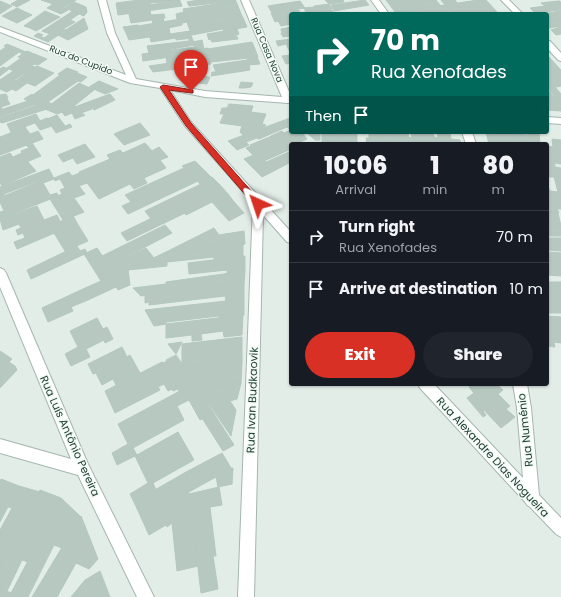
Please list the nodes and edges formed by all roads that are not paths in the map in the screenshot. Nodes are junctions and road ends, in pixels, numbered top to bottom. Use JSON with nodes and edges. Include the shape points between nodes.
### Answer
{"nodes":[{"id":1,"x":102,"y":0,"type":"edge"},
{"id":2,"x":245,"y":0,"type":"edge"},
{"id":3,"x":375,"y":0,"type":"edge"},
{"id":4,"x":505,"y":0,"type":"edge"},
{"id":5,"x":384,"y":12,"type":"edge"},
{"id":6,"x":517,"y":12,"type":"edge"},
{"id":7,"x":0,"y":29,"type":"edge"},
{"id":8,"x":549,"y":45,"type":"edge"},
{"id":9,"x":561,"y":58,"type":"edge"},
{"id":10,"x":133,"y":81,"type":"junction"},
{"id":11,"x":163,"y":87,"type":"junction"},
{"id":12,"x":289,"y":98,"type":"edge"},
{"id":13,"x":289,"y":100,"type":"edge"},
{"id":14,"x":549,"y":120,"type":"edge"},
{"id":15,"x":561,"y":121,"type":"edge"},
{"id":16,"x":258,"y":204,"type":"junction"},
{"id":17,"x":289,"y":237,"type":"edge"},
{"id":18,"x":0,"y":272,"type":"edge"},
{"id":19,"x":427,"y":386,"type":"edge"},
{"id":20,"x":520,"y":386,"type":"edge"},
{"id":21,"x":0,"y":446,"type":"edge"},
{"id":22,"x":83,"y":469,"type":"junction"},
{"id":23,"x":532,"y":500,"type":"junction"},
{"id":24,"x":561,"y":529,"type":"edge"},
{"id":25,"x":146,"y":597,"type":"edge"},
{"id":26,"x":246,"y":597,"type":"edge"}],
"edges":[{"from":1,"to":10,"type":"street","via":[[111,33]]},
{"from":2,"to":12,"type":"street","name":"Rua Casa Nova"},
{"from":3,"to":5,"type":"street"},
{"from":4,"to":6,"type":"street"},
{"from":7,"to":10,"type":"street","name":"Rua do Cupido"},
{"from":8,"to":9,"type":"street"},
{"from":10,"to":11,"type":"street","name":"Rua do Cupido"},
{"from":11,"to":13,"type":"street","name":"Rua do Cupido","via":[[205,94]]},
{"from":11,"to":16,"type":"street","via":[[188,124]]},
{"from":14,"to":15,"type":"street"},
{"from":16,"to":17,"type":"street"},
{"from":16,"to":26,"type":"street","name":"Rua Ivan Budkaovik"},
{"from":18,"to":22,"type":"street","name":"Rua Luís Antônio Pereira"},
{"from":19,"to":23,"type":"street","name":"Rua Alexandre Dias Nogueira"},
{"from":20,"to":23,"type":"street","name":"Rua Numénio"},
{"from":21,"to":22,"type":"street"},
{"from":22,"to":25,"type":"street","name":"Rua Luís Antônio Pereira"},
{"from":23,"to":24,"type":"street","name":"Rua Alexandre Dias Nogueira"}]}
